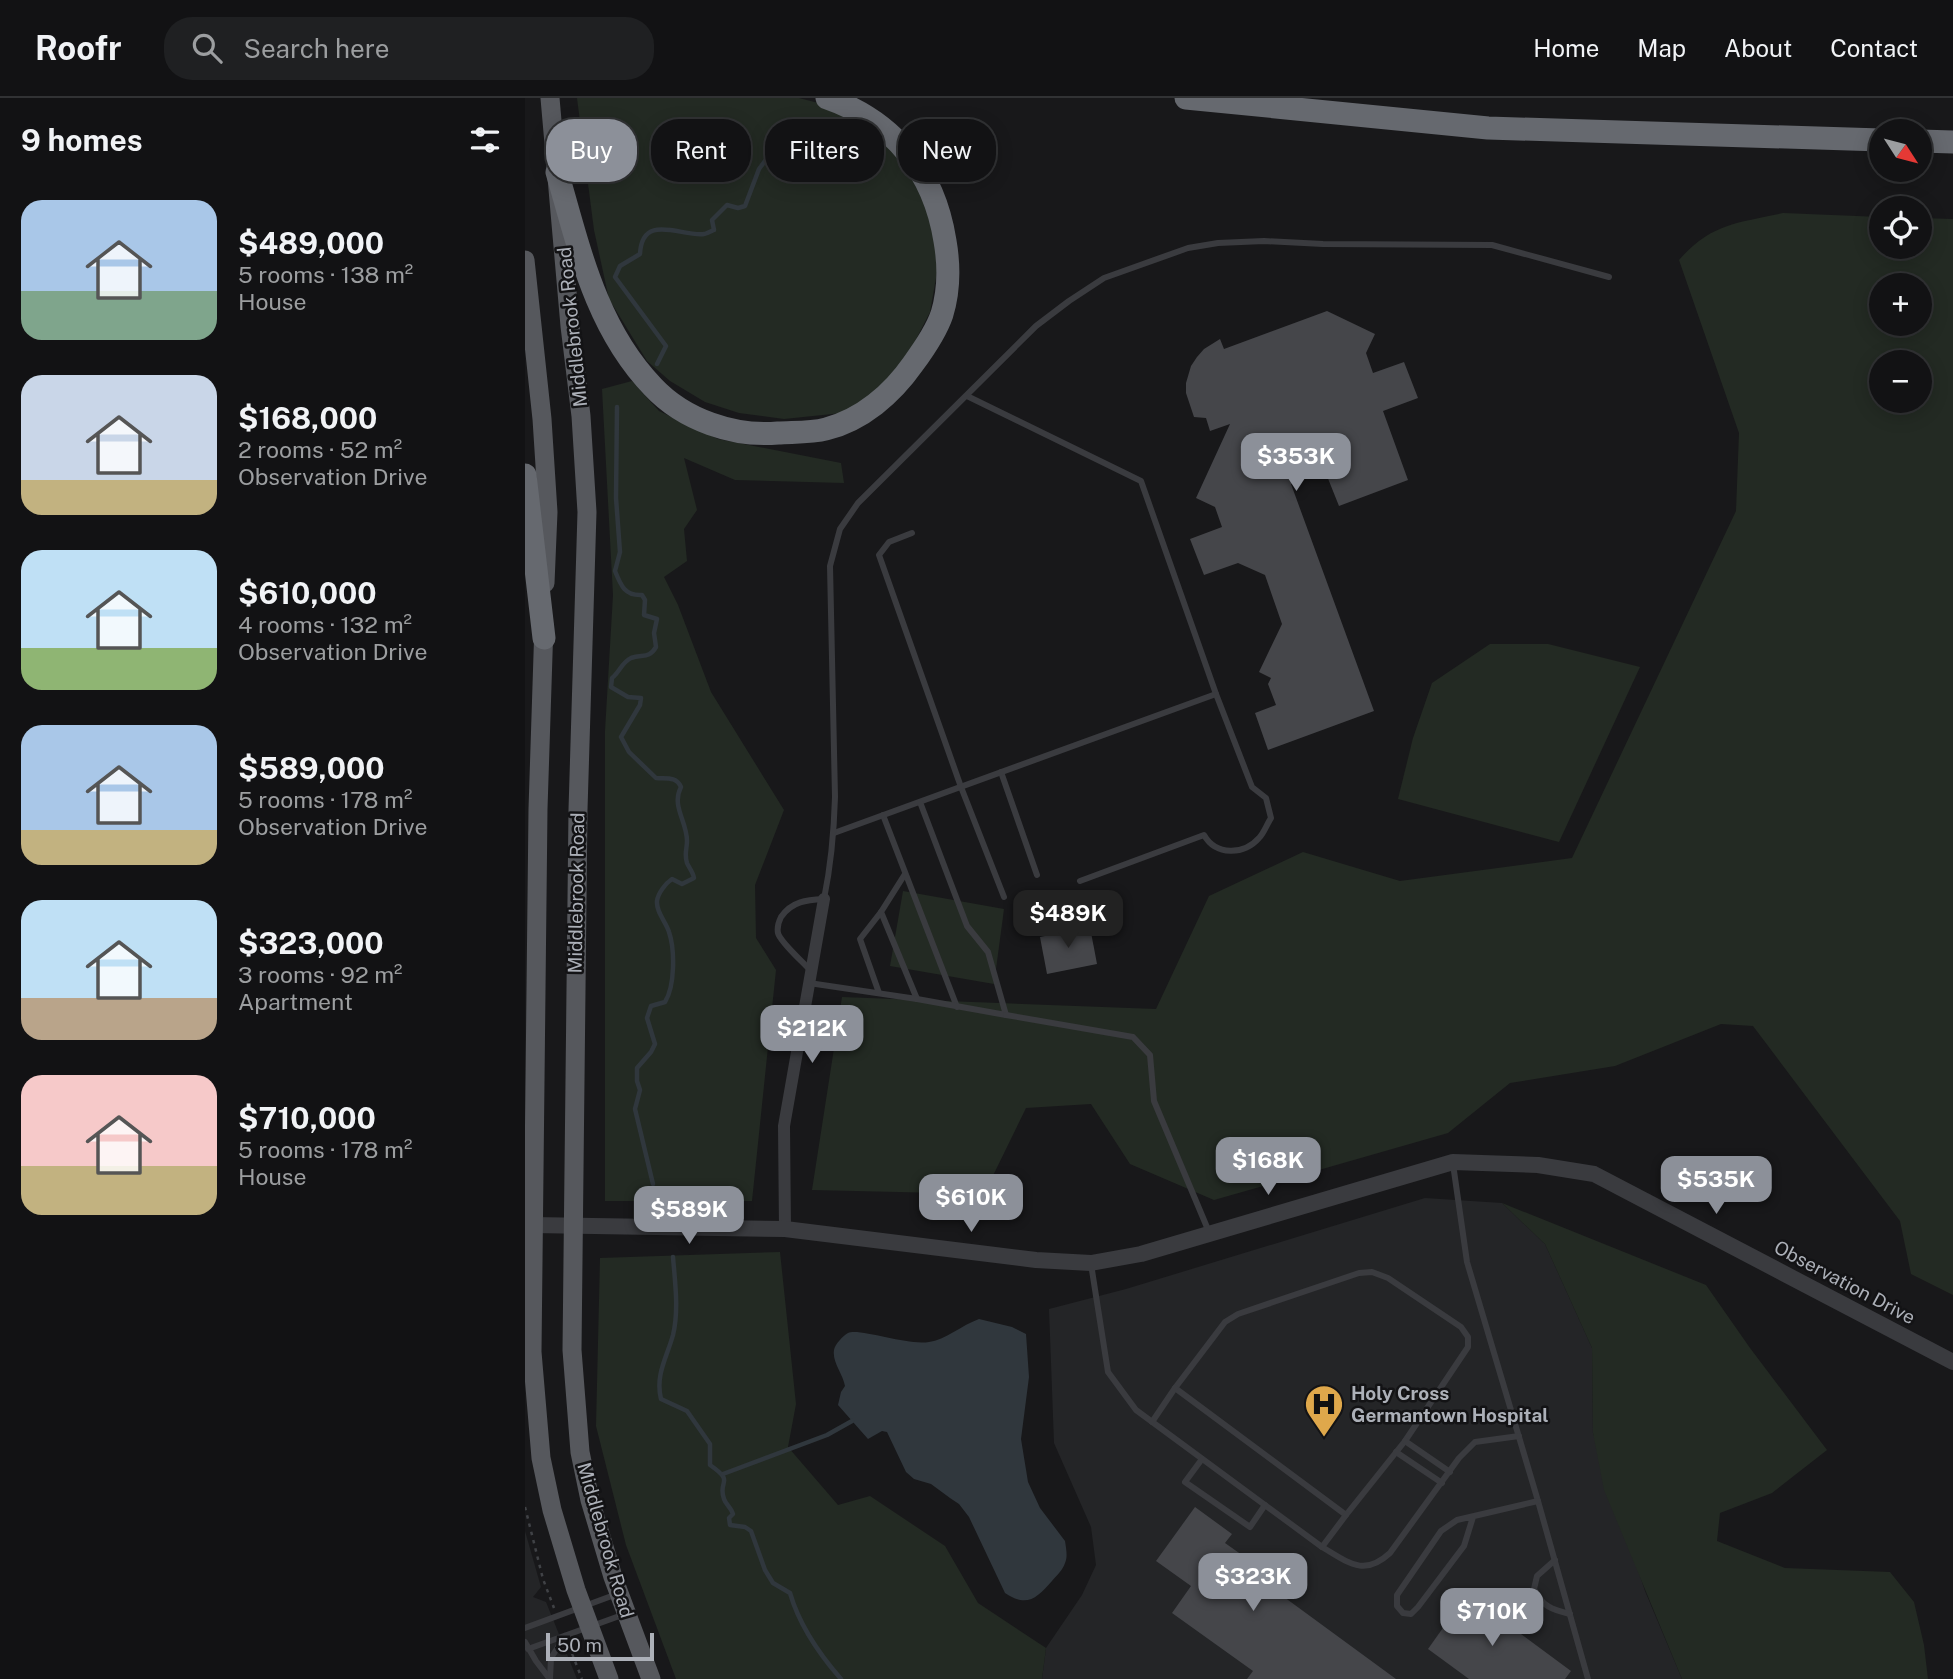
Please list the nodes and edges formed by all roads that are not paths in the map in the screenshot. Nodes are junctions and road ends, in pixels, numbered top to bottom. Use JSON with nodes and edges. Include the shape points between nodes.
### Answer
{"nodes":[{"id":1,"x":549,"y":98,"type":"edge"},
{"id":2,"x":827,"y":98,"type":"edge"},
{"id":3,"x":1186,"y":98,"type":"edge"},
{"id":4,"x":551,"y":119,"type":"edge"},
{"id":5,"x":1869,"y":140,"type":"edge"},
{"id":6,"x":1932,"y":141,"type":"edge"},
{"id":7,"x":1953,"y":142,"type":"edge"},
{"id":8,"x":558,"y":182,"type":"edge"},
{"id":9,"x":560,"y":182,"type":"edge"},
{"id":10,"x":525,"y":260,"type":"edge"},
{"id":11,"x":1609,"y":277,"type":"dead end"},
{"id":12,"x":967,"y":396,"type":"junction"},
{"id":13,"x":525,"y":475,"type":"edge"},
{"id":14,"x":912,"y":533,"type":"dead end"},
{"id":15,"x":544,"y":638,"type":"junction"},
{"id":16,"x":1216,"y":694,"type":"junction"},
{"id":17,"x":1002,"y":772,"type":"junction"},
{"id":18,"x":961,"y":787,"type":"junction"},
{"id":19,"x":920,"y":802,"type":"junction"},
{"id":20,"x":883,"y":815,"type":"junction"},
{"id":21,"x":834,"y":833,"type":"junction"},
{"id":22,"x":905,"y":874,"type":"junction"},
{"id":23,"x":1037,"y":875,"type":"dead end"},
{"id":24,"x":1080,"y":881,"type":"dead end"},
{"id":25,"x":1004,"y":897,"type":"dead end"},
{"id":26,"x":824,"y":899,"type":"junction"},
{"id":27,"x":881,"y":912,"type":"junction"},
{"id":28,"x":811,"y":977,"type":"junction"},
{"id":29,"x":879,"y":993,"type":"junction"},
{"id":30,"x":917,"y":999,"type":"junction"},
{"id":31,"x":957,"y":1007,"type":"junction"},
{"id":32,"x":1006,"y":1015,"type":"junction"},
{"id":33,"x":1453,"y":1162,"type":"junction"},
{"id":34,"x":532,"y":1225,"type":"junction"},
{"id":35,"x":572,"y":1225,"type":"junction"},
{"id":36,"x":785,"y":1229,"type":"junction"},
{"id":37,"x":1209,"y":1234,"type":"junction"},
{"id":38,"x":1091,"y":1263,"type":"junction"},
{"id":39,"x":1953,"y":1362,"type":"edge"},
{"id":40,"x":1175,"y":1388,"type":"junction"},
{"id":41,"x":1152,"y":1422,"type":"junction"},
{"id":42,"x":1519,"y":1436,"type":"junction"},
{"id":43,"x":1405,"y":1441,"type":"junction"},
{"id":44,"x":1397,"y":1452,"type":"junction"},
{"id":45,"x":1202,"y":1459,"type":"junction"},
{"id":46,"x":1450,"y":1472,"type":"junction"},
{"id":47,"x":1441,"y":1483,"type":"junction"},
{"id":48,"x":1538,"y":1501,"type":"junction"},
{"id":49,"x":1265,"y":1505,"type":"junction"},
{"id":50,"x":1346,"y":1515,"type":"junction"},
{"id":51,"x":1473,"y":1517,"type":"junction"},
{"id":52,"x":1322,"y":1547,"type":"junction"},
{"id":53,"x":1555,"y":1560,"type":"junction"},
{"id":54,"x":619,"y":1593,"type":"junction"},
{"id":55,"x":582,"y":1607,"type":"junction"},
{"id":56,"x":626,"y":1614,"type":"junction"},
{"id":57,"x":1570,"y":1614,"type":"junction"},
{"id":58,"x":589,"y":1627,"type":"junction"},
{"id":59,"x":525,"y":1628,"type":"edge"},
{"id":60,"x":565,"y":1636,"type":"junction"},
{"id":61,"x":526,"y":1645,"type":"edge"},
{"id":62,"x":550,"y":1679,"type":"edge"},
{"id":63,"x":609,"y":1679,"type":"edge"},
{"id":64,"x":651,"y":1679,"type":"edge"},
{"id":65,"x":1588,"y":1679,"type":"edge"}],
"edges":[{"from":1,"to":4,"type":"main road","name":"Middlebrook Road"},
{"from":2,"to":9,"type":"highway","via":[[877,123],[899,142],[925,177],[941,215],[949,265],[942,314],[900,383],[869,410],[825,429],[757,435],[715,426],[654,388],[597,302]]},
{"from":3,"to":5,"type":"highway","via":[[1487,128]]},
{"from":6,"to":7,"type":"highway"},
{"from":8,"to":35,"type":"main road","name":"Middlebrook Road","via":[[587,512]]},
{"from":10,"to":15,"type":"main road","name":"Middlebrook Road","via":[[548,512]]},
{"from":11,"to":12,"type":"lane","via":[[1492,245],[1263,241],[1188,248],[1104,278],[1069,300],[1036,326]]},
{"from":12,"to":16,"type":"lane","via":[[1141,481]]},
{"from":12,"to":21,"type":"lane","via":[[858,503],[839,529],[829,585]]},
{"from":13,"to":15,"type":"highway"},
{"from":14,"to":18,"type":"lane","via":[[889,542],[879,555]]},
{"from":15,"to":34,"type":"main road","name":"Middlebrook Road"},
{"from":16,"to":17,"type":"lane"},
{"from":16,"to":24,"type":"lane","via":[[1252,787],[1266,798],[1271,818],[1259,839],[1233,852],[1220,850],[1205,835]]},
{"from":17,"to":18,"type":"lane"},
{"from":17,"to":23,"type":"lane"},
{"from":18,"to":19,"type":"lane"},
{"from":18,"to":25,"type":"lane"},
{"from":19,"to":20,"type":"lane"},
{"from":19,"to":32,"type":"lane","via":[[967,926],[988,952]]},
{"from":20,"to":21,"type":"lane"},
{"from":20,"to":22,"type":"lane"},
{"from":21,"to":26,"type":"lane"},
{"from":22,"to":27,"type":"lane"},
{"from":22,"to":31,"type":"lane"},
{"from":26,"to":28,"type":"street"},
{"from":26,"to":28,"type":"lane","via":[[802,901],[788,908],[779,921],[778,933]]},
{"from":27,"to":29,"type":"lane","via":[[860,939]]},
{"from":27,"to":30,"type":"lane"},
{"from":28,"to":29,"type":"lane"},
{"from":28,"to":36,"type":"street","via":[[784,1126]]},
{"from":29,"to":30,"type":"lane"},
{"from":30,"to":31,"type":"lane"},
{"from":31,"to":32,"type":"lane"},
{"from":32,"to":37,"type":"lane","via":[[1133,1037],[1150,1055],[1154,1101]]},
{"from":33,"to":37,"type":"street","name":"Observation Drive"},
{"from":33,"to":39,"type":"street","name":"Observation Drive","via":[[1538,1165],[1594,1174]]},
{"from":33,"to":42,"type":"lane","via":[[1467,1262]]},
{"from":34,"to":35,"type":"street","name":"Observation Drive"},
{"from":34,"to":55,"type":"main road","name":"Middlebrook Road","via":[[532,1352],[541,1458]]},
{"from":35,"to":36,"type":"street","name":"Observation Drive"},
{"from":35,"to":54,"type":"main road","name":"Middlebrook Road","via":[[572,1350],[580,1452]]},
{"from":36,"to":38,"type":"street","name":"Observation Drive"},
{"from":37,"to":38,"type":"street","name":"Observation Drive"},
{"from":38,"to":41,"type":"lane","via":[[1108,1373],[1136,1410]]},
{"from":40,"to":41,"type":"lane"},
{"from":40,"to":43,"type":"lane","via":[[1225,1322],[1238,1314],[1372,1272],[1388,1278],[1468,1336],[1468,1347]]},
{"from":40,"to":50,"type":"lane"},
{"from":41,"to":45,"type":"lane"},
{"from":42,"to":46,"type":"lane","via":[[1475,1442]]},
{"from":42,"to":48,"type":"lane"},
{"from":43,"to":44,"type":"lane"},
{"from":43,"to":46,"type":"lane"},
{"from":44,"to":47,"type":"lane"},
{"from":44,"to":50,"type":"lane"},
{"from":45,"to":49,"type":"lane"},
{"from":45,"to":49,"type":"lane","via":[[1185,1482],[1250,1527]]},
{"from":46,"to":47,"type":"lane"},
{"from":47,"to":52,"type":"lane","via":[[1378,1564],[1364,1567]]},
{"from":48,"to":51,"type":"lane"},
{"from":48,"to":53,"type":"lane"},
{"from":49,"to":52,"type":"lane"},
{"from":50,"to":52,"type":"lane"},
{"from":51,"to":51,"type":"lane","via":[[1457,1520],[1441,1531],[1397,1595],[1403,1613],[1411,1614],[1419,1607],[1464,1546]]},
{"from":53,"to":57,"type":"lane"},
{"from":53,"to":57,"type":"lane","via":[[1537,1576],[1534,1589],[1543,1605]]},
{"from":54,"to":55,"type":"lane"},
{"from":54,"to":56,"type":"main road","name":"Middlebrook Road"},
{"from":55,"to":58,"type":"main road","name":"Middlebrook Road"},
{"from":55,"to":59,"type":"lane"},
{"from":56,"to":58,"type":"lane"},
{"from":56,"to":64,"type":"main road","name":"Middlebrook Road"},
{"from":57,"to":65,"type":"lane"},
{"from":58,"to":60,"type":"lane"},
{"from":58,"to":63,"type":"main road","name":"Middlebrook Road"},
{"from":60,"to":61,"type":"lane"},
{"from":60,"to":62,"type":"lane","via":[[551,1658]]},
{"from":61,"to":62,"type":"lane"}]}
